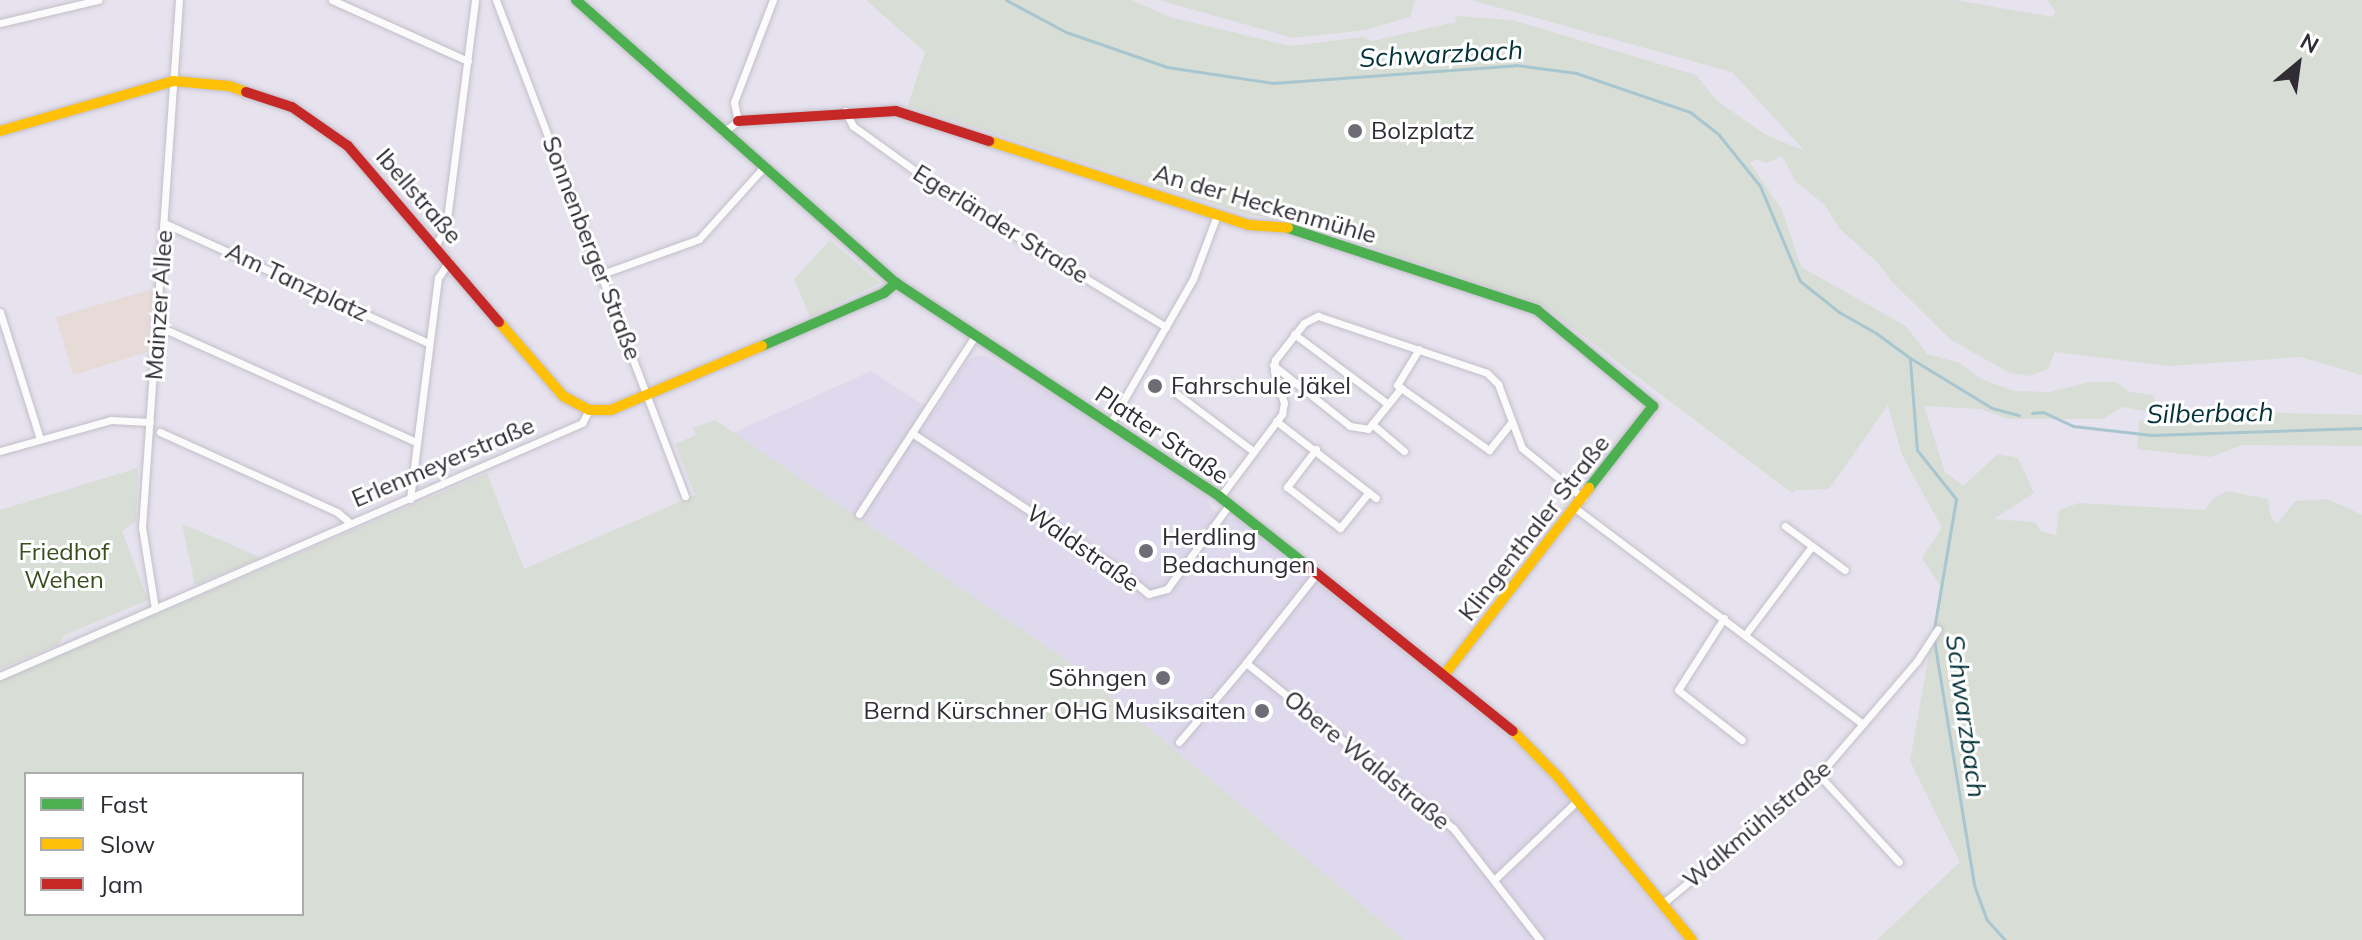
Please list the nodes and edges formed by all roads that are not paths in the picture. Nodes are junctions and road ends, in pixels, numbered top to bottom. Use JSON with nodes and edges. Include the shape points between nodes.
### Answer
{"nodes":[{"id":1,"x":98,"y":0,"type":"edge"},
{"id":2,"x":179,"y":0,"type":"edge"},
{"id":3,"x":332,"y":0,"type":"edge"},
{"id":4,"x":475,"y":0,"type":"edge"},
{"id":5,"x":496,"y":0,"type":"edge"},
{"id":6,"x":576,"y":0,"type":"edge"},
{"id":7,"x":773,"y":0,"type":"edge"},
{"id":8,"x":0,"y":23,"type":"edge"},
{"id":9,"x":468,"y":61,"type":"junction"},
{"id":10,"x":173,"y":81,"type":"junction"},
{"id":11,"x":845,"y":111,"type":"junction"},
{"id":12,"x":738,"y":121,"type":"junction"},
{"id":13,"x":0,"y":131,"type":"edge"},
{"id":14,"x":723,"y":132,"type":"junction"},
{"id":15,"x":763,"y":168,"type":"junction"},
{"id":16,"x":1217,"y":215,"type":"junction"},
{"id":17,"x":164,"y":223,"type":"junction"},
{"id":18,"x":435,"y":246,"type":"junction"},
{"id":19,"x":449,"y":261,"type":"junction"},
{"id":20,"x":602,"y":274,"type":"junction"},
{"id":21,"x":896,"y":283,"type":"junction"},
{"id":22,"x":0,"y":312,"type":"edge"},
{"id":23,"x":158,"y":326,"type":"junction"},
{"id":24,"x":1166,"y":327,"type":"junction"},
{"id":25,"x":1294,"y":334,"type":"junction"},
{"id":26,"x":975,"y":336,"type":"junction"},
{"id":27,"x":429,"y":343,"type":"junction"},
{"id":28,"x":1419,"y":349,"type":"junction"},
{"id":29,"x":1273,"y":365,"type":"junction"},
{"id":30,"x":1401,"y":388,"type":"junction"},
{"id":31,"x":1177,"y":394,"type":"dead end"},
{"id":32,"x":648,"y":396,"type":"junction"},
{"id":33,"x":1388,"y":404,"type":"junction"},
{"id":34,"x":1653,"y":406,"type":"joint"},
{"id":35,"x":589,"y":410,"type":"junction"},
{"id":36,"x":1276,"y":421,"type":"junction"},
{"id":37,"x":150,"y":422,"type":"junction"},
{"id":38,"x":1512,"y":422,"type":"junction"},
{"id":39,"x":1110,"y":424,"type":"junction"},
{"id":40,"x":1372,"y":424,"type":"junction"},
{"id":41,"x":160,"y":432,"type":"dead end"},
{"id":42,"x":912,"y":433,"type":"junction"},
{"id":43,"x":40,"y":439,"type":"junction"},
{"id":44,"x":416,"y":442,"type":"junction"},
{"id":45,"x":1316,"y":449,"type":"junction"},
{"id":46,"x":0,"y":451,"type":"edge"},
{"id":47,"x":1253,"y":451,"type":"junction"},
{"id":48,"x":1404,"y":451,"type":"dead end"},
{"id":49,"x":1369,"y":492,"type":"junction"},
{"id":50,"x":685,"y":496,"type":"dead end"},
{"id":51,"x":1220,"y":497,"type":"junction"},
{"id":52,"x":1376,"y":498,"type":"dead end"},
{"id":53,"x":1583,"y":498,"type":"junction"},
{"id":54,"x":410,"y":499,"type":"junction"},
{"id":55,"x":1230,"y":504,"type":"junction"},
{"id":56,"x":1575,"y":508,"type":"junction"},
{"id":57,"x":859,"y":514,"type":"dead end"},
{"id":58,"x":350,"y":523,"type":"junction"},
{"id":59,"x":1785,"y":526,"type":"dead end"},
{"id":60,"x":1812,"y":546,"type":"junction"},
{"id":61,"x":1845,"y":570,"type":"dead end"},
{"id":62,"x":1317,"y":573,"type":"junction"},
{"id":63,"x":155,"y":609,"type":"junction"},
{"id":64,"x":1724,"y":618,"type":"junction"},
{"id":65,"x":1938,"y":629,"type":"dead end"},
{"id":66,"x":1745,"y":635,"type":"junction"},
{"id":67,"x":1246,"y":663,"type":"junction"},
{"id":68,"x":1444,"y":675,"type":"junction"},
{"id":69,"x":0,"y":676,"type":"edge"},
{"id":70,"x":1863,"y":724,"type":"junction"},
{"id":71,"x":1742,"y":740,"type":"dead end"},
{"id":72,"x":1179,"y":742,"type":"dead end"},
{"id":73,"x":1819,"y":775,"type":"junction"},
{"id":74,"x":1578,"y":800,"type":"junction"},
{"id":75,"x":1899,"y":862,"type":"dead end"},
{"id":76,"x":1494,"y":880,"type":"junction"},
{"id":77,"x":1662,"y":904,"type":"junction"},
{"id":78,"x":1540,"y":940,"type":"edge"},
{"id":79,"x":1692,"y":940,"type":"edge"}],
"edges":[{"from":1,"to":8,"type":"street"},
{"from":2,"to":10,"type":"street","name":"Mainzer Allee"},
{"from":3,"to":9,"type":"street"},
{"from":4,"to":9,"type":"street"},
{"from":5,"to":20,"type":"street","name":"Sonnenberger Straße"},
{"from":6,"to":14,"type":"street","name":"Platter Straße"},
{"from":7,"to":12,"type":"street","via":[[734,102]]},
{"from":9,"to":18,"type":"street","via":[[446,227]]},
{"from":10,"to":13,"type":"street"},
{"from":10,"to":17,"type":"street","name":"Mainzer Allee"},
{"from":10,"to":18,"type":"street","name":"Ibellstraße","via":[[251,91],[307,116],[348,146]]},
{"from":11,"to":12,"type":"street","name":"An der Heckenmühle"},
{"from":11,"to":16,"type":"street","name":"An der Heckenmühle","via":[[896,111]]},
{"from":11,"to":24,"type":"street","name":"Egerländer Straße","via":[[853,126],[953,198]]},
{"from":12,"to":14,"type":"street"},
{"from":14,"to":15,"type":"street","name":"Platter Straße"},
{"from":15,"to":20,"type":"street","via":[[699,239]]},
{"from":15,"to":21,"type":"street","name":"Platter Straße"},
{"from":16,"to":24,"type":"street","via":[[1198,270]]},
{"from":16,"to":34,"type":"street","name":"An der Heckenmühle","via":[[1249,225],[1283,226],[1537,310]]},
{"from":17,"to":23,"type":"street","name":"Mainzer Allee"},
{"from":17,"to":27,"type":"street","name":"Am Tanzplatz"},
{"from":18,"to":19,"type":"street","name":"Ibellstraße"},
{"from":19,"to":27,"type":"street","via":[[438,278]]},
{"from":19,"to":35,"type":"street","name":"Ibellstraße","via":[[563,396]]},
{"from":20,"to":32,"type":"street","name":"Sonnenberger Straße"},
{"from":21,"to":26,"type":"street","name":"Platter Straße"},
{"from":21,"to":32,"type":"street","name":"Erlenmeyerstraße","via":[[884,293]]},
{"from":22,"to":43,"type":"street"},
{"from":23,"to":37,"type":"street","name":"Mainzer Allee"},
{"from":23,"to":44,"type":"street"},
{"from":24,"to":39,"type":"street"},
{"from":25,"to":28,"type":"street","via":[[1310,318],[1324,316]]},
{"from":25,"to":29,"type":"street"},
{"from":25,"to":33,"type":"street"},
{"from":26,"to":39,"type":"street","name":"Platter Straße"},
{"from":26,"to":42,"type":"street"},
{"from":27,"to":44,"type":"street"},
{"from":28,"to":30,"type":"street","via":[[1397,385]]},
{"from":28,"to":38,"type":"street","via":[[1487,373],[1498,384]]},
{"from":29,"to":36,"type":"street","via":[[1284,403]]},
{"from":29,"to":40,"type":"street","via":[[1350,426],[1368,429]]},
{"from":30,"to":33,"type":"street"},
{"from":30,"to":38,"type":"street","via":[[1489,450]]},
{"from":31,"to":47,"type":"street"},
{"from":32,"to":35,"type":"street","name":"Erlenmeyerstraße","via":[[611,410]]},
{"from":32,"to":50,"type":"street","name":"Sonnenberger Straße"},
{"from":33,"to":40,"type":"street"},
{"from":34,"to":53,"type":"street","name":"Klingenthaler Straße"},
{"from":35,"to":54,"type":"street","name":"Erlenmeyerstraße","via":[[582,423]]},
{"from":36,"to":45,"type":"street"},
{"from":36,"to":47,"type":"street"},
{"from":37,"to":43,"type":"street","via":[[111,420]]},
{"from":37,"to":63,"type":"street","name":"Mainzer Allee","via":[[142,527]]},
{"from":38,"to":53,"type":"street","via":[[1522,448]]},
{"from":39,"to":51,"type":"street","name":"Platter Straße"},
{"from":40,"to":48,"type":"street"},
{"from":41,"to":58,"type":"street","via":[[337,512]]},
{"from":42,"to":55,"type":"street","name":"Waldstraße","via":[[1149,594],[1167,589]]},
{"from":42,"to":57,"type":"street"},
{"from":43,"to":46,"type":"street"},
{"from":44,"to":54,"type":"street"},
{"from":45,"to":49,"type":"street"},
{"from":45,"to":49,"type":"street","via":[[1287,487],[1340,528]]},
{"from":47,"to":51,"type":"street"},
{"from":49,"to":52,"type":"street"},
{"from":51,"to":55,"type":"street","name":"Platter Straße"},
{"from":53,"to":56,"type":"street","name":"Klingenthaler Straße"},
{"from":54,"to":58,"type":"street","name":"Erlenmeyerstraße"},
{"from":55,"to":62,"type":"street","name":"Platter Straße"},
{"from":56,"to":64,"type":"street"},
{"from":56,"to":68,"type":"street","name":"Klingenthaler Straße"},
{"from":58,"to":63,"type":"street","name":"Erlenmeyerstraße"},
{"from":59,"to":60,"type":"street"},
{"from":60,"to":61,"type":"street"},
{"from":60,"to":66,"type":"street"},
{"from":62,"to":67,"type":"street"},
{"from":62,"to":68,"type":"street","name":"Platter Straße"},
{"from":63,"to":69,"type":"street","name":"Erlenmeyerstraße"},
{"from":64,"to":66,"type":"street"},
{"from":64,"to":71,"type":"street","via":[[1678,690]]},
{"from":65,"to":70,"type":"street","name":"Walkmühlstraße"},
{"from":66,"to":70,"type":"street"},
{"from":67,"to":72,"type":"street"},
{"from":67,"to":76,"type":"street","name":"Obere Waldstraße","via":[[1453,828]]},
{"from":68,"to":74,"type":"street","name":"Platter Straße","via":[[1527,743]]},
{"from":70,"to":73,"type":"street","name":"Walkmühlstraße"},
{"from":73,"to":75,"type":"street"},
{"from":73,"to":77,"type":"street","name":"Walkmühlstraße"},
{"from":74,"to":76,"type":"street"},
{"from":74,"to":77,"type":"street","name":"Platter Straße"},
{"from":76,"to":78,"type":"street","name":"Obere Waldstraße"},
{"from":77,"to":79,"type":"street","name":"Platter Straße"}]}
